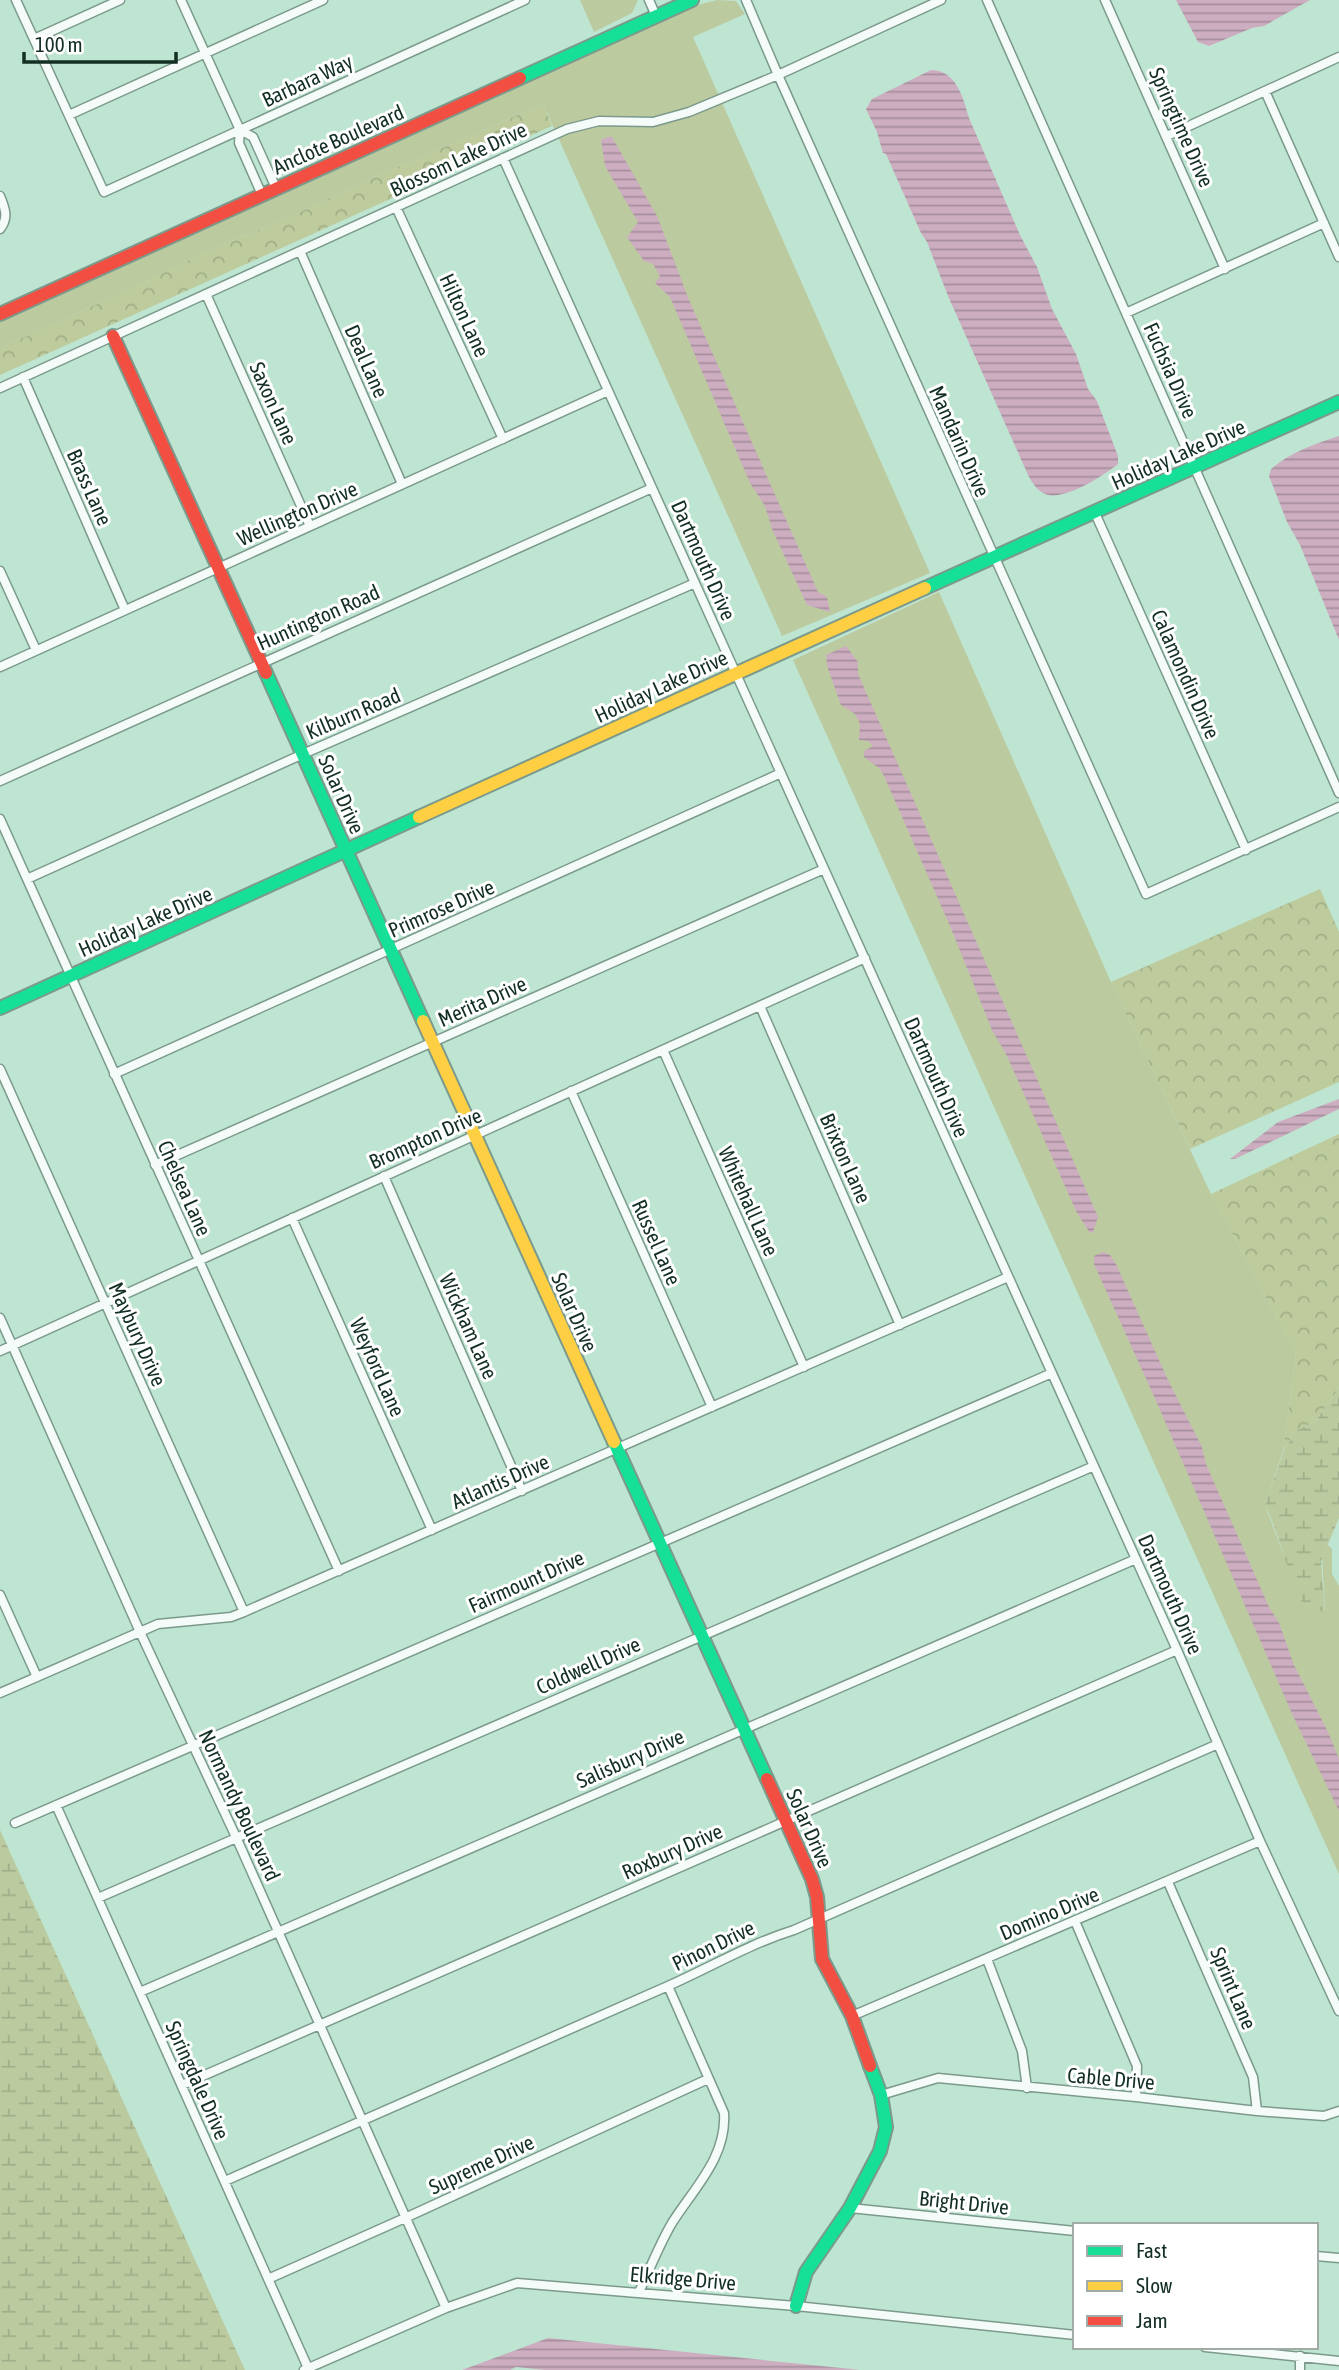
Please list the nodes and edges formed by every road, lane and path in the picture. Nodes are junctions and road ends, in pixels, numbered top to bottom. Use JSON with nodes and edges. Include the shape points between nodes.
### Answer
{"nodes":[{"id":1,"x":16,"y":0,"type":"edge"},
{"id":2,"x":120,"y":0,"type":"edge"},
{"id":3,"x":181,"y":0,"type":"edge"},
{"id":4,"x":323,"y":0,"type":"edge"},
{"id":5,"x":525,"y":0,"type":"edge"},
{"id":6,"x":649,"y":0,"type":"edge"},
{"id":7,"x":692,"y":0,"type":"edge"},
{"id":8,"x":746,"y":0,"type":"edge"},
{"id":9,"x":941,"y":0,"type":"edge"},
{"id":10,"x":987,"y":0,"type":"edge"},
{"id":11,"x":1105,"y":0,"type":"edge"},
{"id":12,"x":656,"y":16,"type":"junction"},
{"id":13,"x":34,"y":39,"type":"junction"},
{"id":14,"x":206,"y":53,"type":"junction"},
{"id":15,"x":1339,"y":57,"type":"edge"},
{"id":16,"x":778,"y":75,"type":"junction"},
{"id":17,"x":1265,"y":91,"type":"junction"},
{"id":18,"x":69,"y":115,"type":"junction"},
{"id":19,"x":240,"y":130,"type":"junction"},
{"id":20,"x":1167,"y":136,"type":"junction"},
{"id":21,"x":503,"y":158,"type":"junction"},
{"id":22,"x":276,"y":188,"type":"junction"},
{"id":23,"x":262,"y":195,"type":"junction"},
{"id":24,"x":0,"y":196,"type":"edge"},
{"id":25,"x":396,"y":207,"type":"junction"},
{"id":26,"x":1324,"y":223,"type":"junction"},
{"id":27,"x":3,"y":225,"type":"edge"},
{"id":28,"x":300,"y":251,"type":"junction"},
{"id":29,"x":1339,"y":257,"type":"edge"},
{"id":30,"x":1225,"y":269,"type":"junction"},
{"id":31,"x":206,"y":294,"type":"junction"},
{"id":32,"x":1126,"y":313,"type":"junction"},
{"id":33,"x":0,"y":314,"type":"edge"},
{"id":34,"x":113,"y":336,"type":"junction"},
{"id":35,"x":23,"y":377,"type":"junction"},
{"id":36,"x":0,"y":388,"type":"edge"},
{"id":37,"x":608,"y":391,"type":"junction"},
{"id":38,"x":1339,"y":402,"type":"edge"},
{"id":39,"x":503,"y":439,"type":"junction"},
{"id":40,"x":1196,"y":468,"type":"junction"},
{"id":41,"x":402,"y":484,"type":"junction"},
{"id":42,"x":652,"y":488,"type":"junction"},
{"id":43,"x":1095,"y":513,"type":"junction"},
{"id":44,"x":310,"y":526,"type":"junction"},
{"id":45,"x":994,"y":558,"type":"junction"},
{"id":46,"x":218,"y":568,"type":"junction"},
{"id":47,"x":0,"y":572,"type":"edge"},
{"id":48,"x":695,"y":583,"type":"junction"},
{"id":49,"x":125,"y":610,"type":"junction"},
{"id":50,"x":36,"y":650,"type":"junction"},
{"id":51,"x":261,"y":662,"type":"junction"},
{"id":52,"x":0,"y":667,"type":"edge"},
{"id":53,"x":736,"y":673,"type":"junction"},
{"id":54,"x":303,"y":754,"type":"junction"},
{"id":55,"x":781,"y":773,"type":"junction"},
{"id":56,"x":0,"y":780,"type":"edge"},
{"id":57,"x":1339,"y":793,"type":"edge"},
{"id":58,"x":1339,"y":807,"type":"edge"},
{"id":59,"x":0,"y":819,"type":"edge"},
{"id":60,"x":1246,"y":850,"type":"junction"},
{"id":61,"x":347,"y":851,"type":"junction"},
{"id":62,"x":824,"y":869,"type":"junction"},
{"id":63,"x":27,"y":879,"type":"junction"},
{"id":64,"x":391,"y":950,"type":"junction"},
{"id":65,"x":865,"y":958,"type":"junction"},
{"id":66,"x":71,"y":976,"type":"junction"},
{"id":67,"x":760,"y":1006,"type":"junction"},
{"id":68,"x":0,"y":1008,"type":"edge"},
{"id":69,"x":432,"y":1042,"type":"junction"},
{"id":70,"x":663,"y":1050,"type":"junction"},
{"id":71,"x":0,"y":1069,"type":"edge"},
{"id":72,"x":114,"y":1073,"type":"junction"},
{"id":73,"x":571,"y":1091,"type":"junction"},
{"id":74,"x":474,"y":1135,"type":"junction"},
{"id":75,"x":155,"y":1165,"type":"junction"},
{"id":76,"x":384,"y":1176,"type":"junction"},
{"id":77,"x":292,"y":1218,"type":"junction"},
{"id":78,"x":198,"y":1261,"type":"junction"},
{"id":79,"x":1008,"y":1277,"type":"junction"},
{"id":80,"x":105,"y":1302,"type":"junction"},
{"id":81,"x":0,"y":1318,"type":"edge"},
{"id":82,"x":900,"y":1325,"type":"junction"},
{"id":83,"x":12,"y":1345,"type":"junction"},
{"id":84,"x":0,"y":1350,"type":"edge"},
{"id":85,"x":804,"y":1367,"type":"junction"},
{"id":86,"x":1052,"y":1373,"type":"junction"},
{"id":87,"x":712,"y":1407,"type":"junction"},
{"id":88,"x":616,"y":1450,"type":"junction"},
{"id":89,"x":1094,"y":1466,"type":"junction"},
{"id":90,"x":522,"y":1491,"type":"junction"},
{"id":91,"x":432,"y":1530,"type":"junction"},
{"id":92,"x":660,"y":1542,"type":"junction"},
{"id":93,"x":1136,"y":1559,"type":"junction"},
{"id":94,"x":339,"y":1571,"type":"junction"},
{"id":95,"x":0,"y":1595,"type":"edge"},
{"id":96,"x":244,"y":1612,"type":"junction"},
{"id":97,"x":140,"y":1632,"type":"junction"},
{"id":98,"x":702,"y":1634,"type":"junction"},
{"id":99,"x":1177,"y":1650,"type":"junction"},
{"id":100,"x":37,"y":1677,"type":"junction"},
{"id":101,"x":0,"y":1693,"type":"edge"},
{"id":102,"x":744,"y":1728,"type":"junction"},
{"id":103,"x":1218,"y":1744,"type":"junction"},
{"id":104,"x":194,"y":1746,"type":"junction"},
{"id":105,"x":56,"y":1805,"type":"junction"},
{"id":106,"x":786,"y":1820,"type":"junction"},
{"id":107,"x":15,"y":1823,"type":"dead end"},
{"id":108,"x":236,"y":1838,"type":"junction"},
{"id":109,"x":1260,"y":1841,"type":"junction"},
{"id":110,"x":1168,"y":1882,"type":"junction"},
{"id":111,"x":98,"y":1899,"type":"junction"},
{"id":112,"x":818,"y":1919,"type":"junction"},
{"id":113,"x":1075,"y":1921,"type":"junction"},
{"id":114,"x":278,"y":1931,"type":"junction"},
{"id":115,"x":987,"y":1959,"type":"junction"},
{"id":116,"x":668,"y":1986,"type":"junction"},
{"id":117,"x":140,"y":1992,"type":"junction"},
{"id":118,"x":1339,"y":2011,"type":"edge"},
{"id":119,"x":852,"y":2016,"type":"junction"},
{"id":120,"x":319,"y":2025,"type":"junction"},
{"id":121,"x":708,"y":2079,"type":"junction"},
{"id":122,"x":182,"y":2085,"type":"junction"},
{"id":123,"x":1027,"y":2088,"type":"junction"},
{"id":124,"x":881,"y":2095,"type":"junction"},
{"id":125,"x":1136,"y":2097,"type":"junction"},
{"id":126,"x":1257,"y":2111,"type":"junction"},
{"id":127,"x":1339,"y":2111,"type":"edge"},
{"id":128,"x":362,"y":2120,"type":"junction"},
{"id":129,"x":225,"y":2181,"type":"junction"},
{"id":130,"x":850,"y":2208,"type":"junction"},
{"id":131,"x":405,"y":2218,"type":"junction"},
{"id":132,"x":1073,"y":2231,"type":"edge"},
{"id":133,"x":1318,"y":2256,"type":"edge"},
{"id":134,"x":1339,"y":2258,"type":"edge"},
{"id":135,"x":268,"y":2279,"type":"junction"},
{"id":136,"x":639,"y":2292,"type":"junction"},
{"id":137,"x":796,"y":2306,"type":"junction"},
{"id":138,"x":446,"y":2308,"type":"junction"},
{"id":139,"x":1073,"y":2335,"type":"edge"},
{"id":140,"x":1226,"y":2349,"type":"edge"},
{"id":141,"x":1300,"y":2356,"type":"junction"},
{"id":142,"x":1339,"y":2361,"type":"edge"},
{"id":143,"x":306,"y":2369,"type":"edge"},
{"id":144,"x":1300,"y":2370,"type":"edge"}],
"edges":[{"from":1,"to":13,"type":"street"},
{"from":2,"to":13,"type":"street"},
{"from":3,"to":14,"type":"street"},
{"from":4,"to":14,"type":"street"},
{"from":5,"to":19,"type":"street","name":"Barbara Way"},
{"from":6,"to":12,"type":"street"},
{"from":7,"to":12,"type":"street","name":"Anclote Boulevard"},
{"from":8,"to":16,"type":"street","name":"Mandarin Drive"},
{"from":9,"to":16,"type":"street","name":"Blossom Lake Drive"},
{"from":10,"to":32,"type":"street","name":"Fuchsia Drive"},
{"from":11,"to":20,"type":"street","name":"Springtime Drive"},
{"from":12,"to":22,"type":"street","name":"Anclote Boulevard"},
{"from":13,"to":18,"type":"street"},
{"from":14,"to":18,"type":"street"},
{"from":14,"to":19,"type":"street"},
{"from":15,"to":17,"type":"street"},
{"from":16,"to":21,"type":"street","name":"Blossom Lake Drive","via":[[690,112],[653,122],[598,121],[567,129]]},
{"from":16,"to":45,"type":"street","name":"Mandarin Drive"},
{"from":17,"to":20,"type":"street"},
{"from":17,"to":26,"type":"street"},
{"from":18,"to":19,"type":"street","name":"Barbara Way","via":[[104,191]]},
{"from":19,"to":22,"type":"street","via":[[253,137]]},
{"from":19,"to":23,"type":"street","via":[[239,143]]},
{"from":20,"to":30,"type":"street","name":"Springtime Drive"},
{"from":21,"to":25,"type":"street","name":"Blossom Lake Drive"},
{"from":21,"to":37,"type":"street","name":"Dartmouth Drive"},
{"from":22,"to":23,"type":"street","name":"Anclote Boulevard"},
{"from":23,"to":33,"type":"street","name":"Anclote Boulevard"},
{"from":24,"to":27,"type":"street","via":[[6,208]]},
{"from":25,"to":28,"type":"street","name":"Blossom Lake Drive"},
{"from":25,"to":39,"type":"street","name":"Hilton Lane"},
{"from":26,"to":29,"type":"street"},
{"from":26,"to":30,"type":"street"},
{"from":28,"to":31,"type":"street","name":"Blossom Lake Drive"},
{"from":28,"to":41,"type":"street","name":"Deal Lane"},
{"from":30,"to":32,"type":"street"},
{"from":31,"to":34,"type":"street","name":"Blossom Lake Drive"},
{"from":31,"to":44,"type":"street","name":"Saxon Lane"},
{"from":32,"to":40,"type":"street","name":"Fuchsia Drive"},
{"from":34,"to":35,"type":"street","name":"Blossom Lake Drive"},
{"from":34,"to":46,"type":"street","name":"Solar Drive"},
{"from":35,"to":36,"type":"street","name":"Blossom Lake Drive"},
{"from":35,"to":49,"type":"street","name":"Brass Lane"},
{"from":37,"to":39,"type":"street","name":"Wellington Drive"},
{"from":37,"to":42,"type":"street","name":"Dartmouth Drive"},
{"from":38,"to":40,"type":"street","name":"Holiday Lake Drive"},
{"from":39,"to":41,"type":"street","name":"Wellington Drive"},
{"from":40,"to":43,"type":"street","name":"Holiday Lake Drive"},
{"from":40,"to":57,"type":"street","name":"Fuchsia Drive"},
{"from":41,"to":44,"type":"street","name":"Wellington Drive"},
{"from":42,"to":48,"type":"street","name":"Dartmouth Drive"},
{"from":42,"to":51,"type":"street","name":"Huntington Road"},
{"from":43,"to":45,"type":"street","name":"Holiday Lake Drive"},
{"from":43,"to":60,"type":"street","name":"Calamondin Drive"},
{"from":44,"to":46,"type":"street","name":"Wellington Drive"},
{"from":45,"to":53,"type":"street","name":"Holiday Lake Drive"},
{"from":45,"to":60,"type":"street","name":"Mandarin Drive","via":[[1146,894]]},
{"from":46,"to":49,"type":"street","name":"Wellington Drive"},
{"from":46,"to":51,"type":"street","name":"Solar Drive"},
{"from":47,"to":50,"type":"street"},
{"from":48,"to":53,"type":"street","name":"Dartmouth Drive"},
{"from":48,"to":54,"type":"street","name":"Kilburn Road"},
{"from":49,"to":50,"type":"street","name":"Wellington Drive"},
{"from":50,"to":52,"type":"street","name":"Wellington Drive"},
{"from":51,"to":54,"type":"street","name":"Solar Drive"},
{"from":51,"to":56,"type":"street","name":"Huntington Road"},
{"from":53,"to":55,"type":"street","name":"Dartmouth Drive"},
{"from":53,"to":61,"type":"street","name":"Holiday Lake Drive"},
{"from":54,"to":61,"type":"street","name":"Solar Drive"},
{"from":54,"to":63,"type":"street","name":"Kilburn Road"},
{"from":55,"to":62,"type":"street","name":"Dartmouth Drive"},
{"from":55,"to":64,"type":"street","name":"Primrose Drive"},
{"from":58,"to":60,"type":"street"},
{"from":59,"to":63,"type":"street","name":"Chelsea Lane"},
{"from":61,"to":64,"type":"street","name":"Solar Drive"},
{"from":61,"to":66,"type":"street","name":"Holiday Lake Drive"},
{"from":62,"to":65,"type":"street","name":"Dartmouth Drive"},
{"from":62,"to":69,"type":"street","name":"Merita Drive"},
{"from":63,"to":66,"type":"street","name":"Chelsea Lane"},
{"from":64,"to":69,"type":"street","name":"Solar Drive"},
{"from":64,"to":72,"type":"street","name":"Primrose Drive"},
{"from":65,"to":67,"type":"street","name":"Brompton Drive"},
{"from":65,"to":79,"type":"street","name":"Dartmouth Drive"},
{"from":66,"to":68,"type":"street","name":"Holiday Lake Drive"},
{"from":66,"to":72,"type":"street","name":"Chelsea Lane"},
{"from":67,"to":70,"type":"street","name":"Brompton Drive"},
{"from":67,"to":82,"type":"street","name":"Brixton Lane"},
{"from":69,"to":74,"type":"street","name":"Solar Drive"},
{"from":69,"to":75,"type":"street","name":"Merita Drive"},
{"from":70,"to":73,"type":"street","name":"Brompton Drive"},
{"from":70,"to":85,"type":"street","name":"Whitehall Lane"},
{"from":71,"to":80,"type":"street","name":"Maybury Drive"},
{"from":72,"to":75,"type":"street","name":"Chelsea Lane"},
{"from":73,"to":74,"type":"street","name":"Brompton Drive"},
{"from":73,"to":87,"type":"street","name":"Russel Lane"},
{"from":74,"to":76,"type":"street","name":"Brompton Drive"},
{"from":74,"to":88,"type":"street","name":"Solar Drive"},
{"from":75,"to":78,"type":"street","name":"Chelsea Lane"},
{"from":76,"to":77,"type":"street","name":"Brompton Drive"},
{"from":76,"to":90,"type":"street","name":"Wickham Lane"},
{"from":77,"to":78,"type":"street","name":"Brompton Drive"},
{"from":77,"to":91,"type":"street","name":"Weyford Lane"},
{"from":78,"to":80,"type":"street","name":"Brompton Drive"},
{"from":78,"to":94,"type":"street","name":"Chelsea Lane"},
{"from":79,"to":82,"type":"street","name":"Atlantis Drive"},
{"from":79,"to":86,"type":"street","name":"Dartmouth Drive"},
{"from":80,"to":83,"type":"street","name":"Brompton Drive"},
{"from":80,"to":96,"type":"street","name":"Maybury Drive"},
{"from":81,"to":83,"type":"street","name":"Normandy Boulevard"},
{"from":82,"to":85,"type":"street","name":"Atlantis Drive"},
{"from":83,"to":84,"type":"street","name":"Brompton Drive"},
{"from":83,"to":97,"type":"street","name":"Normandy Boulevard"},
{"from":85,"to":87,"type":"street","name":"Atlantis Drive"},
{"from":86,"to":89,"type":"street","name":"Dartmouth Drive"},
{"from":86,"to":92,"type":"street","name":"Fairmount Drive"},
{"from":87,"to":88,"type":"street","name":"Atlantis Drive"},
{"from":88,"to":90,"type":"street","name":"Atlantis Drive"},
{"from":88,"to":92,"type":"street","name":"Solar Drive"},
{"from":89,"to":93,"type":"street","name":"Dartmouth Drive"},
{"from":89,"to":98,"type":"street","name":"Coldwell Drive"},
{"from":90,"to":91,"type":"street","name":"Atlantis Drive"},
{"from":91,"to":94,"type":"street","name":"Atlantis Drive"},
{"from":92,"to":98,"type":"street","name":"Solar Drive"},
{"from":92,"to":104,"type":"street","name":"Fairmount Drive"},
{"from":93,"to":99,"type":"street","name":"Dartmouth Drive"},
{"from":93,"to":102,"type":"street","name":"Salisbury Drive"},
{"from":94,"to":96,"type":"street","name":"Atlantis Drive"},
{"from":95,"to":100,"type":"street"},
{"from":96,"to":97,"type":"street","name":"Atlantis Drive","via":[[158,1624]]},
{"from":97,"to":100,"type":"street","name":"Atlantis Drive"},
{"from":97,"to":104,"type":"street","name":"Normandy Boulevard"},
{"from":98,"to":102,"type":"street","name":"Solar Drive"},
{"from":98,"to":108,"type":"street","name":"Coldwell Drive"},
{"from":99,"to":103,"type":"street","name":"Dartmouth Drive"},
{"from":99,"to":106,"type":"street","name":"Roxbury Drive"},
{"from":100,"to":101,"type":"street","name":"Atlantis Drive"},
{"from":102,"to":106,"type":"street","name":"Solar Drive"},
{"from":102,"to":114,"type":"street","name":"Salisbury Drive"},
{"from":103,"to":109,"type":"street","name":"Dartmouth Drive"},
{"from":103,"to":112,"type":"street","name":"Pinon Drive"},
{"from":104,"to":105,"type":"street","name":"Fairmount Drive"},
{"from":104,"to":108,"type":"street","name":"Normandy Boulevard"},
{"from":105,"to":107,"type":"street","name":"Fairmount Drive"},
{"from":105,"to":111,"type":"street","name":"Springdale Drive"},
{"from":106,"to":112,"type":"street","name":"Solar Drive","via":[[812,1879]]},
{"from":106,"to":120,"type":"street","name":"Roxbury Drive"},
{"from":108,"to":111,"type":"street","name":"Coldwell Drive"},
{"from":108,"to":114,"type":"street","name":"Normandy Boulevard"},
{"from":109,"to":110,"type":"street","name":"Domino Drive"},
{"from":109,"to":118,"type":"street","name":"Dartmouth Drive"},
{"from":110,"to":113,"type":"street","name":"Domino Drive"},
{"from":110,"to":126,"type":"street","name":"Sprint Lane","via":[[1253,2077]]},
{"from":111,"to":117,"type":"street","name":"Springdale Drive"},
{"from":112,"to":116,"type":"street","name":"Pinon Drive","via":[[751,1945]]},
{"from":112,"to":119,"type":"street","name":"Solar Drive","via":[[822,1959]]},
{"from":113,"to":115,"type":"street","name":"Domino Drive"},
{"from":113,"to":125,"type":"street","via":[[1137,2066]]},
{"from":114,"to":117,"type":"street","name":"Salisbury Drive"},
{"from":114,"to":120,"type":"street","name":"Normandy Boulevard"},
{"from":115,"to":119,"type":"street","name":"Domino Drive"},
{"from":115,"to":123,"type":"street","via":[[1022,2051]]},
{"from":116,"to":121,"type":"street"},
{"from":116,"to":128,"type":"street","name":"Pinon Drive"},
{"from":117,"to":122,"type":"street","name":"Springdale Drive"},
{"from":119,"to":124,"type":"street","name":"Solar Drive"},
{"from":120,"to":122,"type":"street","name":"Roxbury Drive"},
{"from":120,"to":128,"type":"street","name":"Normandy Boulevard"},
{"from":121,"to":131,"type":"street","name":"Supreme Drive"},
{"from":121,"to":136,"type":"street","via":[[724,2113],[718,2156],[671,2225]]},
{"from":122,"to":129,"type":"street","name":"Springdale Drive"},
{"from":123,"to":124,"type":"street","name":"Cable Drive","via":[[938,2078]]},
{"from":123,"to":125,"type":"street","name":"Cable Drive"},
{"from":124,"to":130,"type":"street","name":"Solar Drive","via":[[886,2127],[880,2151]]},
{"from":125,"to":126,"type":"street","name":"Cable Drive"},
{"from":126,"to":127,"type":"street","name":"Cable Drive","via":[[1324,2116]]},
{"from":128,"to":129,"type":"street","name":"Pinon Drive"},
{"from":128,"to":131,"type":"street","name":"Normandy Boulevard"},
{"from":129,"to":135,"type":"street","name":"Springdale Drive"},
{"from":130,"to":132,"type":"street","name":"Bright Drive"},
{"from":130,"to":137,"type":"street","name":"Solar Drive","via":[[806,2272]]},
{"from":131,"to":135,"type":"street","name":"Supreme Drive"},
{"from":131,"to":138,"type":"street","name":"Normandy Boulevard"},
{"from":133,"to":134,"type":"street"},
{"from":135,"to":143,"type":"street","name":"Springdale Drive"},
{"from":136,"to":137,"type":"street","name":"Elkridge Drive"},
{"from":136,"to":138,"type":"street","name":"Elkridge Drive","via":[[517,2283]]},
{"from":137,"to":139,"type":"street","name":"Elkridge Drive"},
{"from":138,"to":143,"type":"street","name":"Elkridge Drive"},
{"from":140,"to":141,"type":"street"},
{"from":141,"to":142,"type":"street"},
{"from":141,"to":144,"type":"street"}]}
